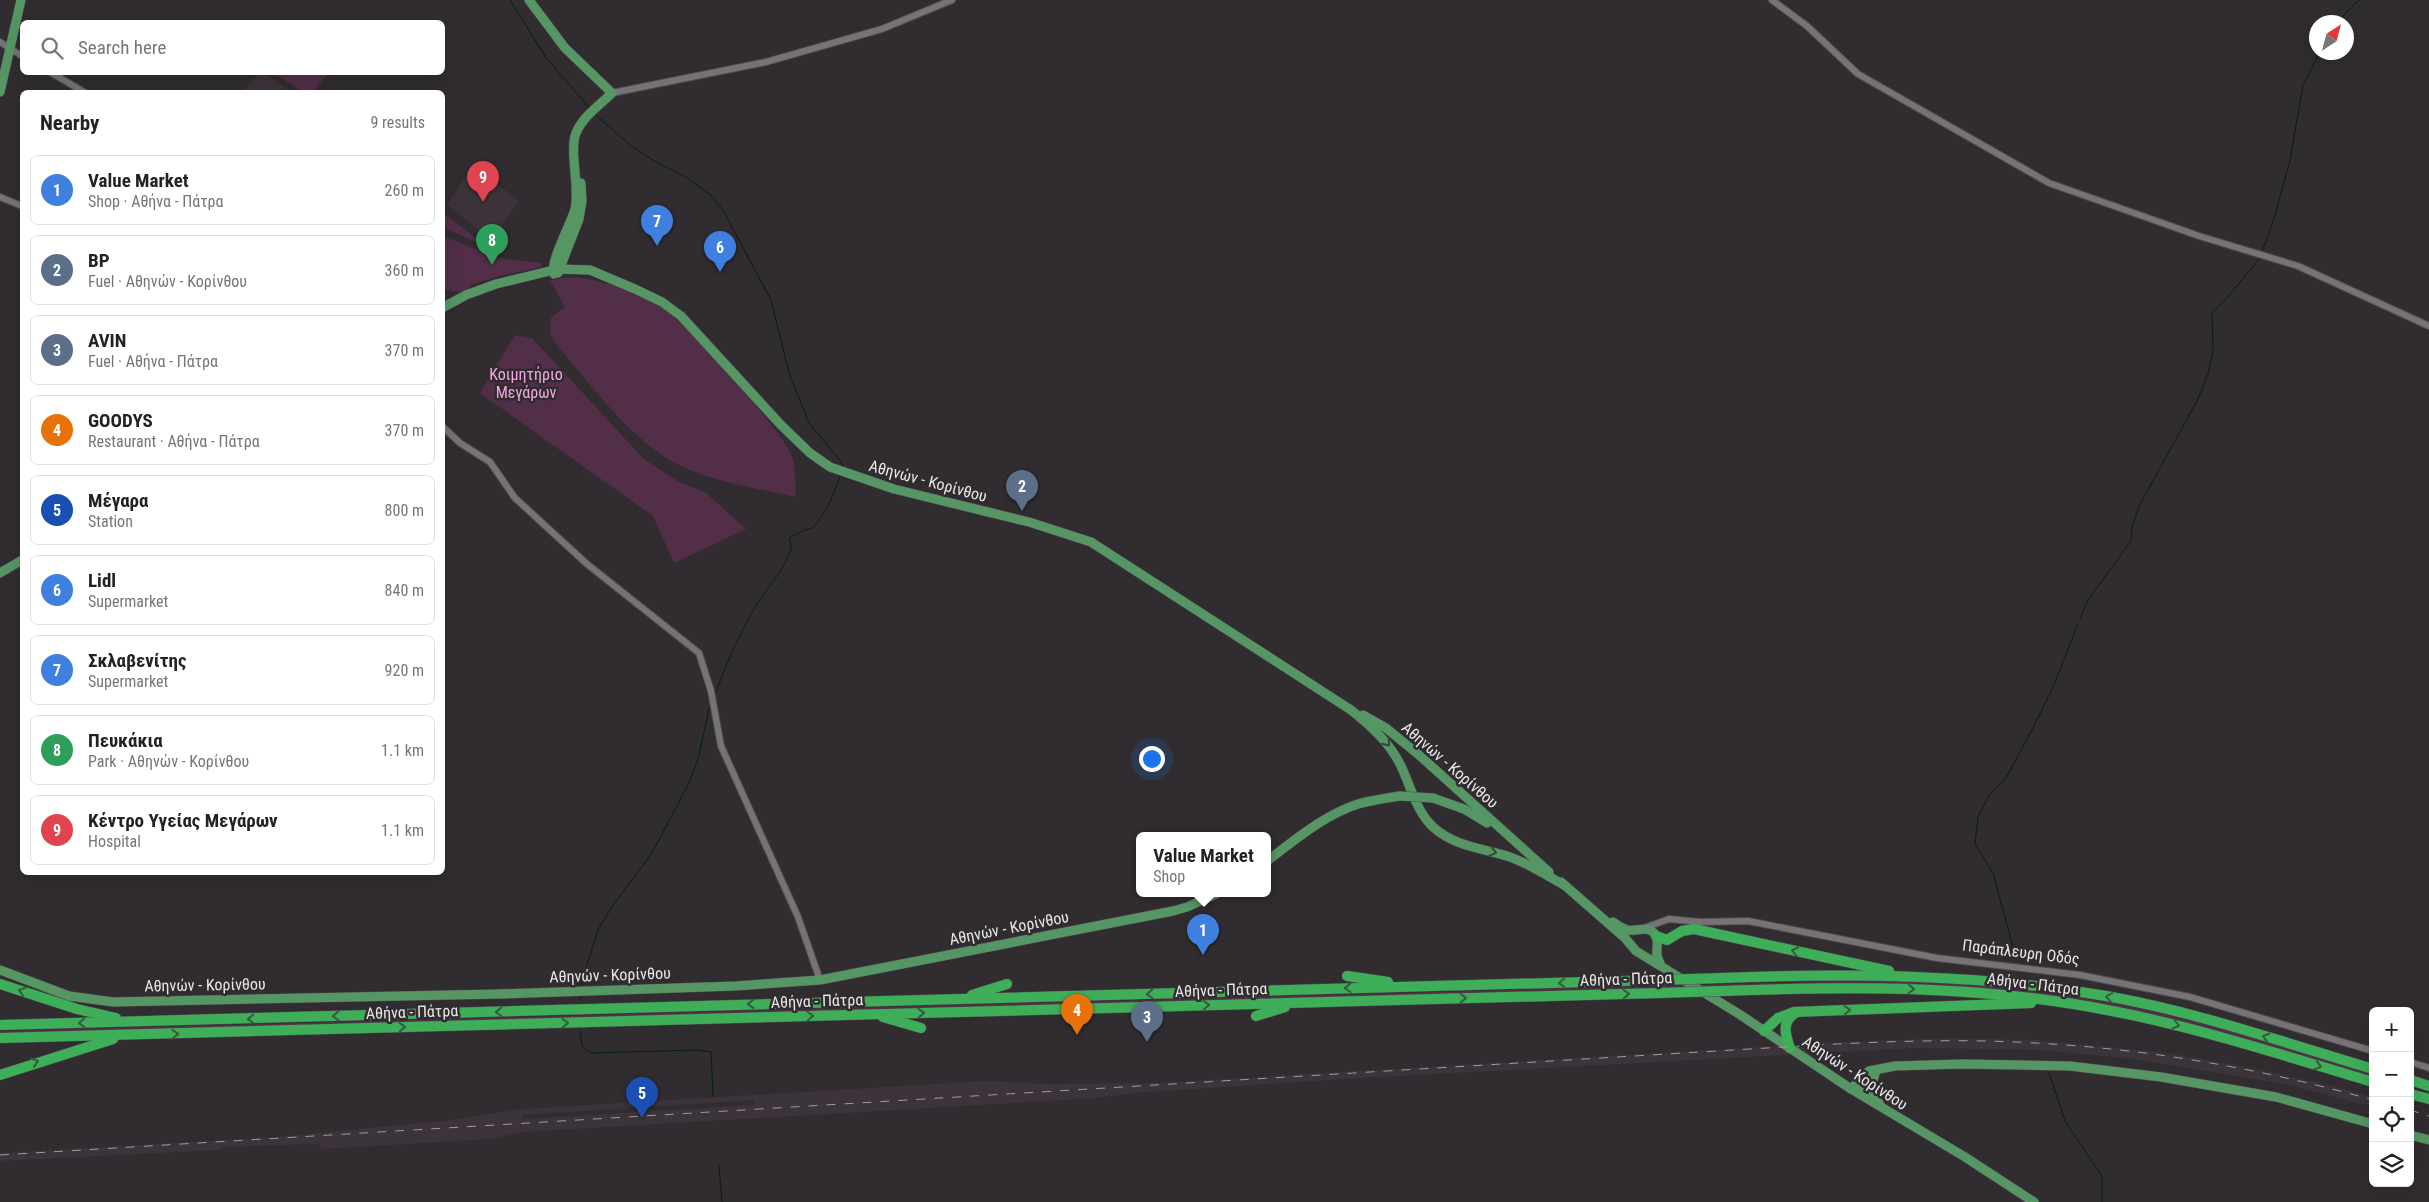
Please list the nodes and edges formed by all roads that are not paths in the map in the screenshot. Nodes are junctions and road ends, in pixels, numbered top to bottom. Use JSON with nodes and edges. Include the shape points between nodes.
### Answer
{"nodes":[{"id":1,"x":21,"y":0,"type":"edge"},
{"id":2,"x":529,"y":0,"type":"edge"},
{"id":3,"x":952,"y":0,"type":"edge"},
{"id":4,"x":1772,"y":0,"type":"edge"},
{"id":5,"x":0,"y":42,"type":"edge"},
{"id":6,"x":10,"y":48,"type":"junction"},
{"id":7,"x":20,"y":55,"type":"edge"},
{"id":8,"x":55,"y":75,"type":"edge"},
{"id":9,"x":81,"y":90,"type":"edge"},
{"id":10,"x":0,"y":92,"type":"edge"},
{"id":11,"x":612,"y":93,"type":"junction"},
{"id":12,"x":576,"y":161,"type":"junction"},
{"id":13,"x":0,"y":197,"type":"edge"},
{"id":14,"x":20,"y":205,"type":"edge"},
{"id":15,"x":568,"y":247,"type":"junction"},
{"id":16,"x":590,"y":270,"type":"junction"},
{"id":17,"x":555,"y":272,"type":"junction"},
{"id":18,"x":608,"y":278,"type":"junction"},
{"id":19,"x":445,"y":306,"type":"edge"},
{"id":20,"x":2429,"y":326,"type":"edge"},
{"id":21,"x":445,"y":429,"type":"edge"},
{"id":22,"x":20,"y":561,"type":"edge"},
{"id":23,"x":0,"y":573,"type":"edge"},
{"id":24,"x":1351,"y":710,"type":"junction"},
{"id":25,"x":1524,"y":850,"type":"junction"},
{"id":26,"x":1271,"y":858,"type":"edge"},
{"id":27,"x":1564,"y":884,"type":"junction"},
{"id":28,"x":1209,"y":897,"type":"edge"},
{"id":29,"x":1592,"y":908,"type":"junction"},
{"id":30,"x":1661,"y":921,"type":"junction"},
{"id":31,"x":1641,"y":929,"type":"junction"},
{"id":32,"x":1655,"y":939,"type":"junction"},
{"id":33,"x":1632,"y":945,"type":"junction"},
{"id":34,"x":1643,"y":954,"type":"junction"},
{"id":35,"x":1662,"y":966,"type":"junction"},
{"id":36,"x":0,"y":970,"type":"edge"},
{"id":37,"x":1347,"y":976,"type":"dead end"},
{"id":38,"x":1912,"y":976,"type":"junction"},
{"id":39,"x":820,"y":980,"type":"junction"},
{"id":40,"x":0,"y":984,"type":"edge"},
{"id":41,"x":1006,"y":984,"type":"dead end"},
{"id":42,"x":1414,"y":986,"type":"junction"},
{"id":43,"x":960,"y":999,"type":"junction"},
{"id":44,"x":2059,"y":1002,"type":"junction"},
{"id":45,"x":1298,"y":1003,"type":"junction"},
{"id":46,"x":1798,"y":1012,"type":"junction"},
{"id":47,"x":872,"y":1014,"type":"junction"},
{"id":48,"x":1256,"y":1016,"type":"dead end"},
{"id":49,"x":131,"y":1022,"type":"junction"},
{"id":50,"x":0,"y":1025,"type":"edge"},
{"id":51,"x":921,"y":1028,"type":"dead end"},
{"id":52,"x":1764,"y":1030,"type":"junction"},
{"id":53,"x":126,"y":1035,"type":"junction"},
{"id":54,"x":0,"y":1038,"type":"edge"},
{"id":55,"x":1790,"y":1048,"type":"junction"},
{"id":56,"x":2369,"y":1050,"type":"edge"},
{"id":57,"x":2414,"y":1063,"type":"edge"},
{"id":58,"x":2369,"y":1068,"type":"edge"},
{"id":59,"x":2429,"y":1068,"type":"edge"},
{"id":60,"x":1878,"y":1071,"type":"junction"},
{"id":61,"x":0,"y":1075,"type":"edge"},
{"id":62,"x":2369,"y":1081,"type":"edge"},
{"id":63,"x":2414,"y":1081,"type":"edge"},
{"id":64,"x":2429,"y":1086,"type":"edge"},
{"id":65,"x":1854,"y":1091,"type":"junction"},
{"id":66,"x":2414,"y":1095,"type":"edge"},
{"id":67,"x":2429,"y":1099,"type":"edge"},
{"id":68,"x":1883,"y":1109,"type":"junction"},
{"id":69,"x":2369,"y":1123,"type":"edge"},
{"id":70,"x":2414,"y":1136,"type":"edge"},
{"id":71,"x":2429,"y":1140,"type":"edge"},
{"id":72,"x":2034,"y":1202,"type":"edge"}],
"edges":[{"from":1,"to":6,"type":"main road"},
{"from":2,"to":11,"type":"main road","via":[[565,48]]},
{"from":3,"to":11,"type":"street","via":[[882,29],[766,62]]},
{"from":4,"to":20,"type":"street","via":[[1814,32],[1858,74],[2049,183],[2199,236],[2291,264]]},
{"from":5,"to":6,"type":"street"},
{"from":6,"to":7,"type":"street"},
{"from":6,"to":10,"type":"main road"},
{"from":8,"to":9,"type":"street"},
{"from":11,"to":12,"type":"main road","via":[[579,128],[574,141]]},
{"from":12,"to":15,"type":"main road","via":[[582,201]]},
{"from":12,"to":17,"type":"main road","via":[[575,207]]},
{"from":13,"to":14,"type":"street"},
{"from":15,"to":16,"type":"main road","via":[[573,261]]},
{"from":15,"to":17,"type":"main road"},
{"from":16,"to":17,"type":"main road","name":"Αθηνών - Κορίνθου"},
{"from":16,"to":18,"type":"main road","name":"Αθηνών - Κορίνθου"},
{"from":17,"to":18,"type":"main road","name":"Αθηνών - Κορίνθου"},
{"from":17,"to":19,"type":"main road","name":"Αθηνών - Κορίνθου","via":[[496,284]]},
{"from":18,"to":24,"type":"main road","name":"Αθηνών - Κορίνθου","via":[[653,297],[681,316],[781,425],[810,454],[830,467],[894,489],[1029,522],[1091,542]]},
{"from":21,"to":39,"type":"street","via":[[460,443],[490,462],[515,498],[587,564],[698,651],[711,691],[723,752],[798,916]]},
{"from":22,"to":23,"type":"main road"},
{"from":24,"to":25,"type":"main road","name":"Αθηνών - Κορίνθου","via":[[1386,728]]},
{"from":24,"to":27,"type":"main road","name":"Αθηνών - Κορίνθου","one_way":true,"via":[[1392,750],[1420,809],[1438,831],[1459,844],[1522,862]]},
{"from":25,"to":26,"type":"main road","name":"Αθηνών - Κορίνθου","bridge":true,"via":[[1475,815],[1455,805],[1433,798],[1400,796],[1360,803],[1325,820]]},
{"from":25,"to":27,"type":"main road","name":"Αθηνών - Κορίνθου"},
{"from":27,"to":29,"type":"main road","name":"Αθηνών - Κορίνθου"},
{"from":28,"to":39,"type":"main road","name":"Αθηνών - Κορίνθου","via":[[1173,911]]},
{"from":29,"to":31,"type":"main road","name":"Αθηνών - Κορίνθου","via":[[1622,928]]},
{"from":29,"to":33,"type":"main road","name":"Αθηνών - Κορίνθου"},
{"from":30,"to":31,"type":"street","name":"Παράπλευρη Οδός"},
{"from":30,"to":32,"type":"street","via":[[1655,928]]},
{"from":30,"to":56,"type":"street","name":"Παράπλευρη Οδός","via":[[1748,921],[1937,958],[2080,975],[2190,998]]},
{"from":31,"to":32,"type":"main road","name":"Αθηνών - Κορίνθου"},
{"from":31,"to":33,"type":"main road","via":[[1632,936]]},
{"from":32,"to":34,"type":"main road","via":[[1651,952]]},
{"from":32,"to":35,"type":"main road","via":[[1656,956]]},
{"from":38,"to":32,"type":"highway","one_way":true,"via":[[1694,930],[1682,931],[1667,940]]},
{"from":33,"to":34,"type":"main road","name":"Αθηνών - Κορίνθου"},
{"from":34,"to":35,"type":"main road","name":"Αθηνών - Κορίνθου"},
{"from":35,"to":52,"type":"main road","name":"Αθηνών - Κορίνθου"},
{"from":36,"to":39,"type":"main road","name":"Αθηνών - Κορίνθου","via":[[69,996],[113,1002],[572,992]]},
{"from":37,"to":42,"type":"highway"},
{"from":38,"to":42,"type":"highway","name":"Αθήνα - Πάτρα","one_way":true,"bridge":true},
{"from":58,"to":38,"type":"highway","name":"Αθήνα - Πάτρα","one_way":true,"via":[[2221,1024],[2107,997],[2002,982]]},
{"from":49,"to":40,"type":"highway","one_way":true,"via":[[77,1009]]},
{"from":41,"to":43,"type":"highway"},
{"from":42,"to":43,"type":"highway","name":"Αθήνα - Πάτρα","one_way":true},
{"from":43,"to":49,"type":"highway","name":"Αθήνα - Πάτρα","one_way":true},
{"from":45,"to":44,"type":"highway","name":"Αθήνα - Πάτρα","one_way":true,"bridge":true,"via":[[1912,989]]},
{"from":46,"to":44,"type":"highway","one_way":true},
{"from":44,"to":62,"type":"highway","name":"Αθήνα - Πάτρα","one_way":true,"via":[[2130,1014],[2194,1030]]},
{"from":47,"to":45,"type":"highway","name":"Αθήνα - Πάτρα","one_way":true},
{"from":45,"to":48,"type":"highway"},
{"from":46,"to":52,"type":"highway","via":[[1778,1018]]},
{"from":46,"to":55,"type":"highway","via":[[1785,1026]]},
{"from":47,"to":51,"type":"highway"},
{"from":53,"to":47,"type":"highway","name":"Αθήνα - Πάτρα","one_way":true},
{"from":49,"to":50,"type":"highway","name":"Αθήνα - Πάτρα","one_way":true},
{"from":52,"to":55,"type":"main road","name":"Αθηνών - Κορίνθου"},
{"from":53,"to":54,"type":"highway","name":"Αθήνα - Πάτρα"},
{"from":61,"to":53,"type":"highway","one_way":true},
{"from":55,"to":65,"type":"main road","name":"Αθηνών - Κορίνθου"},
{"from":57,"to":59,"type":"street"},
{"from":60,"to":65,"type":"main road","via":[[1865,1074]]},
{"from":60,"to":68,"type":"main road","via":[[1872,1083],[1873,1094]]},
{"from":60,"to":69,"type":"main road","via":[[1895,1066],[1962,1064],[2043,1065],[2142,1074],[2276,1097]]},
{"from":63,"to":64,"type":"highway"},
{"from":65,"to":68,"type":"main road","name":"Αθηνών - Κορίνθου"},
{"from":66,"to":67,"type":"highway"},
{"from":68,"to":72,"type":"main road","name":"Αθηνών - Κορίνθου","via":[[1966,1157]]},
{"from":70,"to":71,"type":"main road"}]}
